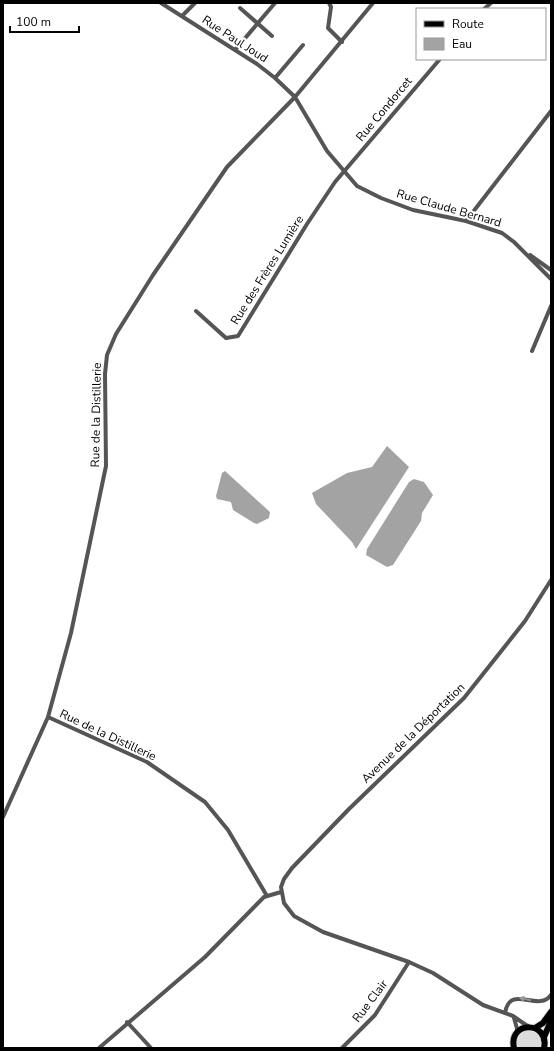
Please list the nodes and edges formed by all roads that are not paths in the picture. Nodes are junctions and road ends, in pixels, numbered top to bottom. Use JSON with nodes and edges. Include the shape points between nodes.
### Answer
{"nodes":[{"id":1,"x":161,"y":3,"type":"edge"},
{"id":2,"x":195,"y":3,"type":"edge"},
{"id":3,"x":275,"y":3,"type":"edge"},
{"id":4,"x":329,"y":3,"type":"edge"},
{"id":5,"x":374,"y":3,"type":"edge"},
{"id":6,"x":240,"y":8,"type":"dead end"},
{"id":7,"x":182,"y":16,"type":"junction"},
{"id":8,"x":258,"y":24,"type":"junction"},
{"id":9,"x":272,"y":36,"type":"dead end"},
{"id":10,"x":342,"y":42,"type":"junction"},
{"id":11,"x":303,"y":45,"type":"dead end"},
{"id":12,"x":235,"y":50,"type":"junction"},
{"id":13,"x":439,"y":60,"type":"edge"},
{"id":14,"x":275,"y":78,"type":"junction"},
{"id":15,"x":295,"y":97,"type":"junction"},
{"id":16,"x":551,"y":111,"type":"edge"},
{"id":17,"x":344,"y":172,"type":"junction"},
{"id":18,"x":466,"y":221,"type":"junction"},
{"id":19,"x":522,"y":249,"type":"junction"},
{"id":20,"x":551,"y":270,"type":"edge"},
{"id":21,"x":551,"y":279,"type":"edge"},
{"id":22,"x":551,"y":306,"type":"edge"},
{"id":23,"x":196,"y":311,"type":"dead end"},
{"id":24,"x":532,"y":351,"type":"dead end"},
{"id":25,"x":551,"y":580,"type":"edge"},
{"id":26,"x":48,"y":717,"type":"junction"},
{"id":27,"x":3,"y":817,"type":"edge"},
{"id":28,"x":281,"y":892,"type":"junction"},
{"id":29,"x":267,"y":896,"type":"junction"},
{"id":30,"x":409,"y":962,"type":"junction"},
{"id":31,"x":551,"y":995,"type":"edge"},
{"id":32,"x":551,"y":1012,"type":"edge"},
{"id":33,"x":505,"y":1013,"type":"junction"},
{"id":34,"x":512,"y":1016,"type":"junction"},
{"id":35,"x":551,"y":1021,"type":"edge"},
{"id":36,"x":127,"y":1022,"type":"junction"},
{"id":37,"x":532,"y":1028,"type":"junction"},
{"id":38,"x":518,"y":1032,"type":"junction"},
{"id":39,"x":544,"y":1037,"type":"junction"},
{"id":40,"x":100,"y":1048,"type":"edge"},
{"id":41,"x":151,"y":1048,"type":"edge"},
{"id":42,"x":342,"y":1048,"type":"edge"},
{"id":43,"x":514,"y":1048,"type":"edge"},
{"id":44,"x":544,"y":1048,"type":"edge"}],
"edges":[{"from":1,"to":7,"type":"street","name":"Rue Paul Joud"},
{"from":2,"to":7,"type":"street"},
{"from":3,"to":8,"type":"street"},
{"from":4,"to":10,"type":"street","via":[[331,7],[328,28]]},
{"from":5,"to":10,"type":"street","name":"Rue de la Distillerie"},
{"from":6,"to":8,"type":"street"},
{"from":7,"to":12,"type":"street","name":"Rue Paul Joud"},
{"from":8,"to":9,"type":"street"},
{"from":8,"to":12,"type":"street"},
{"from":10,"to":15,"type":"street","name":"Rue de la Distillerie"},
{"from":11,"to":14,"type":"street"},
{"from":12,"to":14,"type":"street","name":"Rue Paul Joud"},
{"from":13,"to":17,"type":"street","name":"Rue Condorcet"},
{"from":14,"to":15,"type":"street","name":"Rue Paul Joud"},
{"from":15,"to":17,"type":"street","name":"Rue Claude Bernard","via":[[327,152]]},
{"from":15,"to":26,"type":"street","name":"Rue de la Distillerie","via":[[227,167],[153,275],[111,345],[105,374],[106,466],[71,633]]},
{"from":16,"to":18,"type":"street"},
{"from":17,"to":18,"type":"street","name":"Rue Claude Bernard","via":[[357,186],[381,198],[413,210]]},
{"from":17,"to":23,"type":"street","name":"Rue des Frères Lumière","via":[[307,224],[238,336],[226,338]]},
{"from":18,"to":19,"type":"street","name":"Rue Claude Bernard","via":[[502,233]]},
{"from":19,"to":20,"type":"street"},
{"from":19,"to":21,"type":"street"},
{"from":22,"to":24,"type":"street"},
{"from":25,"to":28,"type":"street","name":"Avenue de la Déportation","via":[[525,620],[464,698],[292,868],[284,879]]},
{"from":26,"to":27,"type":"street","name":"Rue de la Distillerie"},
{"from":26,"to":29,"type":"street","name":"Rue de la Distillerie","via":[[147,762],[205,802],[228,830]]},
{"from":28,"to":29,"type":"street"},
{"from":28,"to":30,"type":"street","via":[[290,912],[312,926]]},
{"from":29,"to":36,"type":"street","via":[[205,957]]},
{"from":30,"to":33,"type":"street","via":[[444,978],[483,1005]]},
{"from":30,"to":42,"type":"street","name":"Rue Clair","via":[[375,1015]]},
{"from":31,"to":33,"type":"street","one_way":true,"via":[[540,1002],[526,998],[515,999],[506,1007]]},
{"from":32,"to":37,"type":"main road","via":[[542,1023]]},
{"from":33,"to":34,"type":"street"},
{"from":34,"to":37,"type":"street"},
{"from":34,"to":38,"type":"street"},
{"from":35,"to":39,"type":"main road"},
{"from":36,"to":40,"type":"street"},
{"from":36,"to":41,"type":"street"},
{"from":37,"to":38,"type":"main road"},
{"from":37,"to":39,"type":"main road"},
{"from":38,"to":43,"type":"main road"},
{"from":39,"to":44,"type":"main road"}]}
